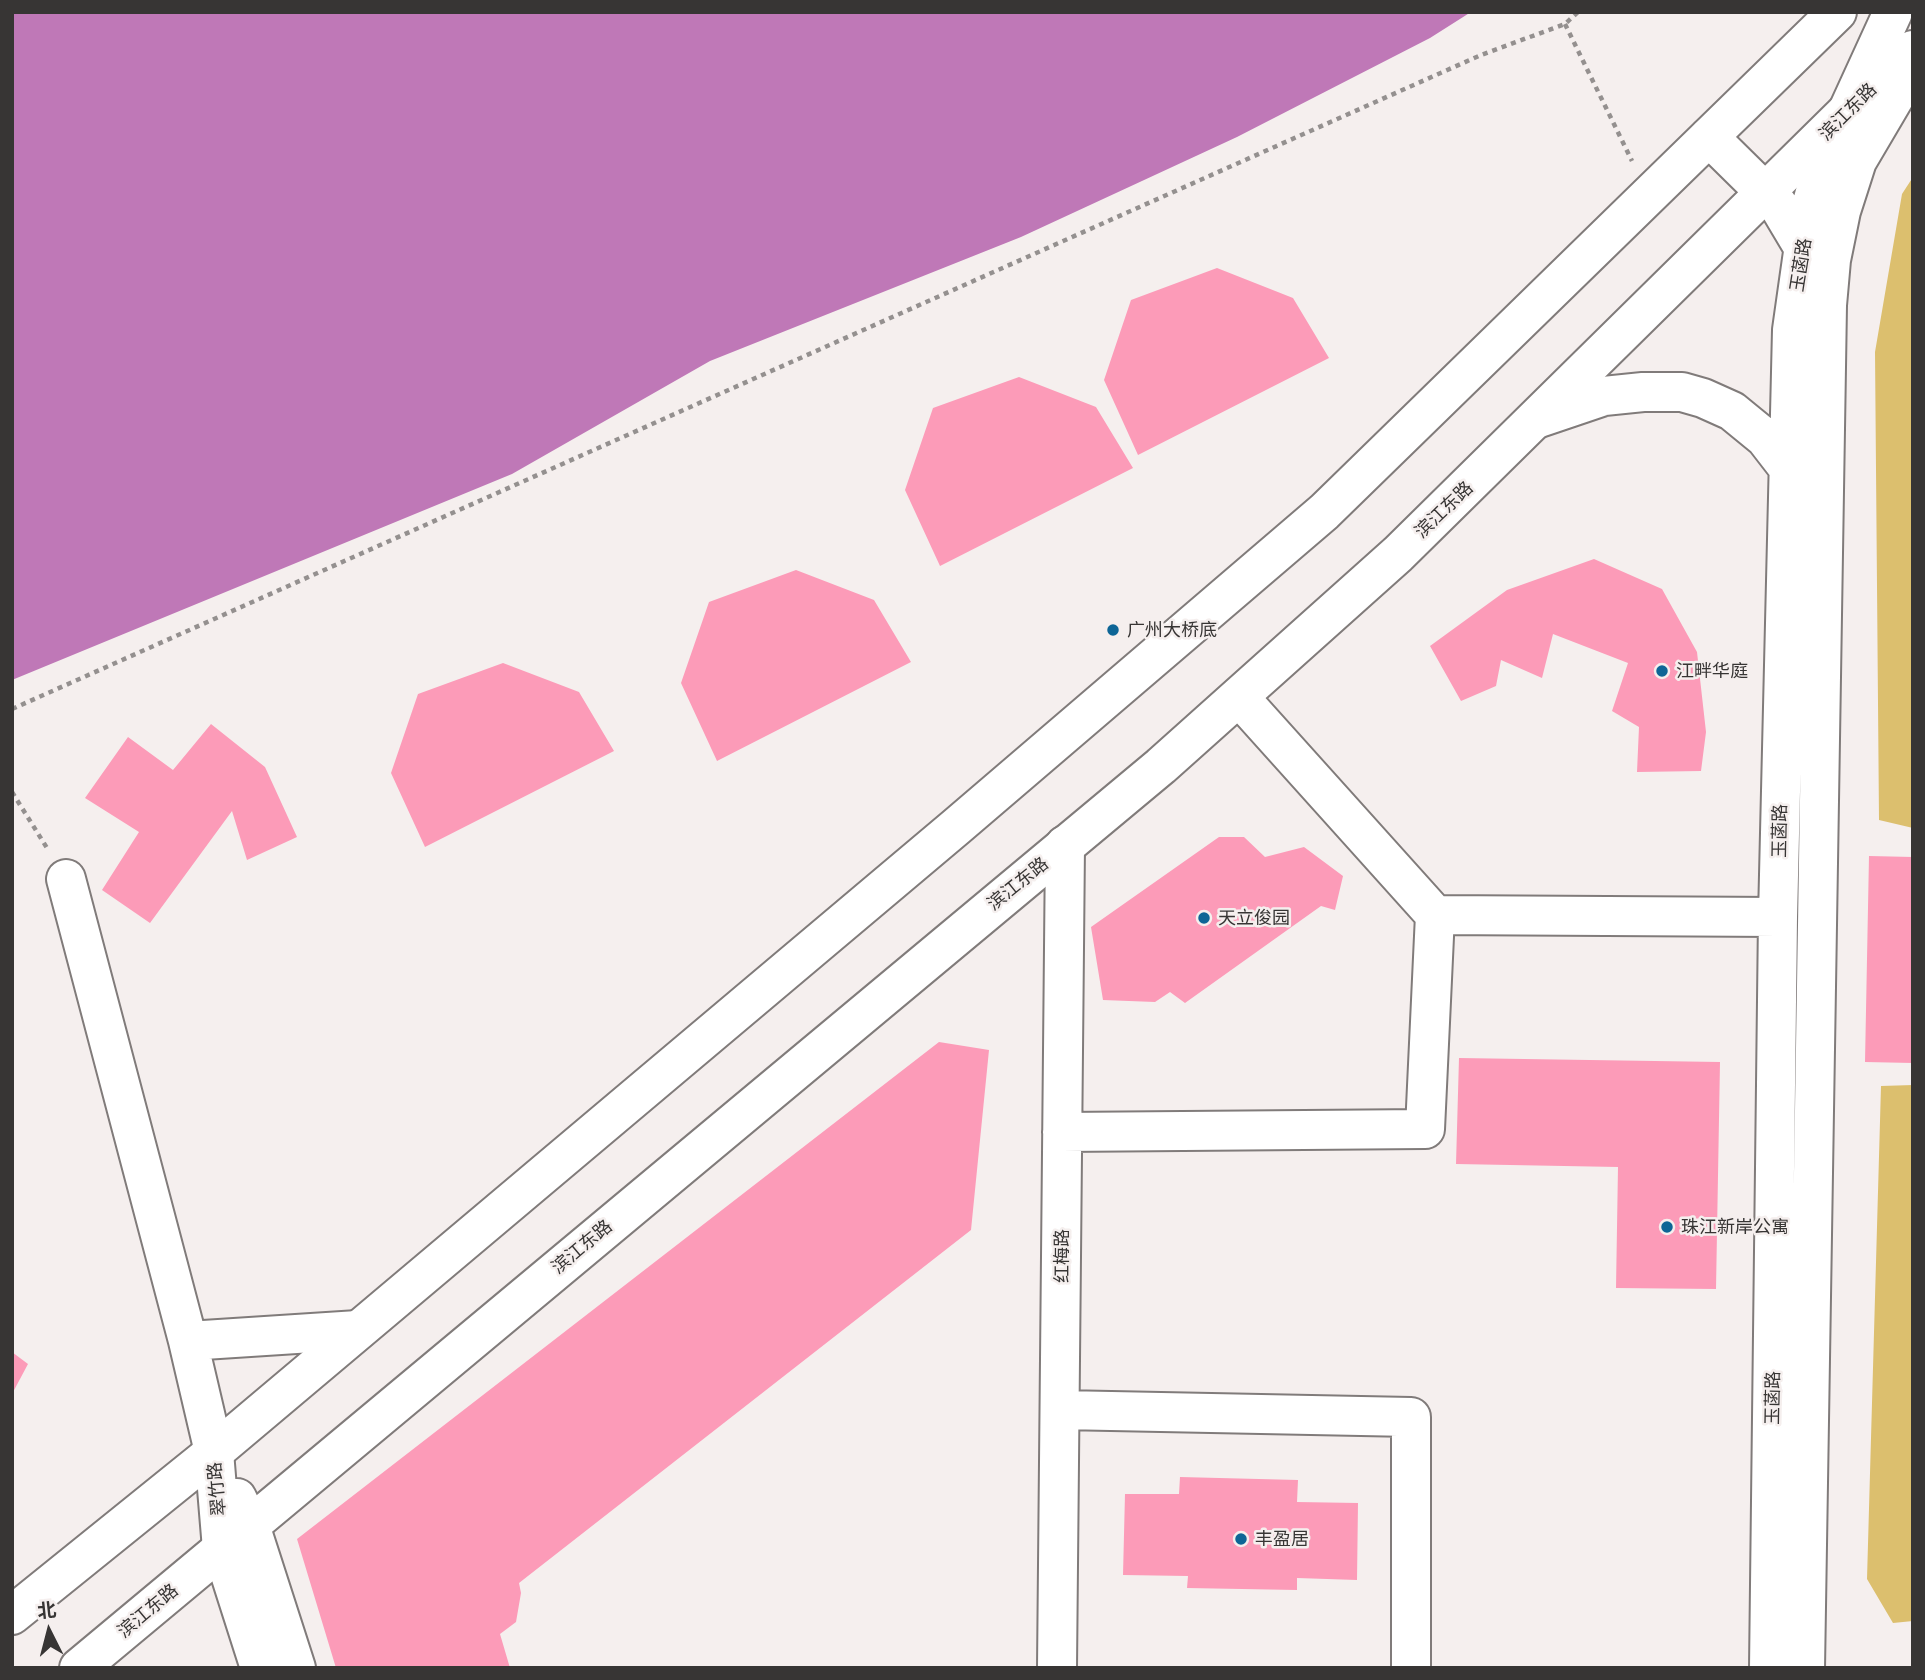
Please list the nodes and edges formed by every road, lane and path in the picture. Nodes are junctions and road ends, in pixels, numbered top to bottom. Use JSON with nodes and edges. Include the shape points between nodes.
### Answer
{"nodes":[{"id":1,"x":1578,"y":12,"type":"edge"},
{"id":2,"x":1837,"y":12,"type":"edge"},
{"id":3,"x":1893,"y":12,"type":"edge"},
{"id":4,"x":1565,"y":24,"type":"junction"},
{"id":5,"x":1913,"y":50,"type":"edge"},
{"id":6,"x":1913,"y":66,"type":"edge"},
{"id":7,"x":1709,"y":138,"type":"junction"},
{"id":8,"x":1649,"y":195,"type":"junction"},
{"id":9,"x":1827,"y":305,"type":"junction"},
{"id":10,"x":1536,"y":419,"type":"junction"},
{"id":11,"x":1789,"y":469,"type":"junction"},
{"id":12,"x":1239,"y":697,"type":"junction"},
{"id":13,"x":12,"y":709,"type":"edge"},
{"id":14,"x":12,"y":792,"type":"edge"},
{"id":15,"x":1065,"y":845,"type":"junction"},
{"id":16,"x":66,"y":879,"type":"joint"},
{"id":17,"x":1435,"y":915,"type":"junction"},
{"id":18,"x":1778,"y":917,"type":"junction"},
{"id":19,"x":1062,"y":1132,"type":"junction"},
{"id":20,"x":358,"y":1330,"type":"junction"},
{"id":21,"x":188,"y":1341,"type":"junction"},
{"id":22,"x":1060,"y":1410,"type":"junction"},
{"id":23,"x":214,"y":1452,"type":"junction"},
{"id":24,"x":236,"y":1537,"type":"junction"},
{"id":25,"x":12,"y":1615,"type":"edge"},
{"id":26,"x":79,"y":1668,"type":"edge"},
{"id":27,"x":260,"y":1668,"type":"edge"},
{"id":28,"x":296,"y":1668,"type":"edge"},
{"id":29,"x":1057,"y":1668,"type":"edge"},
{"id":30,"x":1410,"y":1668,"type":"edge"},
{"id":31,"x":1769,"y":1668,"type":"edge"},
{"id":32,"x":1805,"y":1668,"type":"edge"}],
"edges":[{"from":1,"to":4,"type":"path"},
{"from":2,"to":7,"type":"street"},
{"from":3,"to":11,"type":"street","name":"玉菡路","via":[[1822,167],[1808,217],[1792,330]]},
{"from":4,"to":8,"type":"path"},
{"from":4,"to":13,"type":"path","via":[[1469,60]]},
{"from":5,"to":10,"type":"street","name":"滨江东路"},
{"from":6,"to":9,"type":"street","name":"玉菡路","via":[[1857,161],[1841,211]]},
{"from":7,"to":8,"type":"street"},
{"from":7,"to":9,"type":"street","via":[[1778,205],[1814,268]]},
{"from":8,"to":20,"type":"street","via":[[1324,512]]},
{"from":9,"to":32,"type":"street","name":"玉菡路"},
{"from":10,"to":11,"type":"street","via":[[1604,396],[1682,392],[1732,411],[1765,438]]},
{"from":10,"to":12,"type":"street","name":"滨江东路","via":[[1398,554]]},
{"from":11,"to":18,"type":"street","name":"玉菡路"},
{"from":12,"to":15,"type":"street","name":"滨江东路"},
{"from":12,"to":17,"type":"street"},
{"from":14,"to":16,"type":"path"},
{"from":15,"to":19,"type":"street","name":"红梅路"},
{"from":15,"to":24,"type":"street","name":"滨江东路"},
{"from":16,"to":21,"type":"street","name":"翠竹路"},
{"from":17,"to":18,"type":"street"},
{"from":17,"to":19,"type":"street","via":[[1425,1129]]},
{"from":18,"to":31,"type":"street","name":"玉菡路"},
{"from":19,"to":22,"type":"street","name":"红梅路"},
{"from":20,"to":21,"type":"street"},
{"from":20,"to":23,"type":"street"},
{"from":21,"to":23,"type":"street","name":"翠竹路"},
{"from":22,"to":29,"type":"street","name":"红梅路"},
{"from":22,"to":30,"type":"street","via":[[1411,1417]]},
{"from":23,"to":24,"type":"street","name":"翠竹路"},
{"from":23,"to":25,"type":"street"},
{"from":24,"to":26,"type":"street","name":"滨江东路"},
{"from":24,"to":27,"type":"street","name":"翠竹路"},
{"from":24,"to":28,"type":"street","name":"翠竹路"}]}
